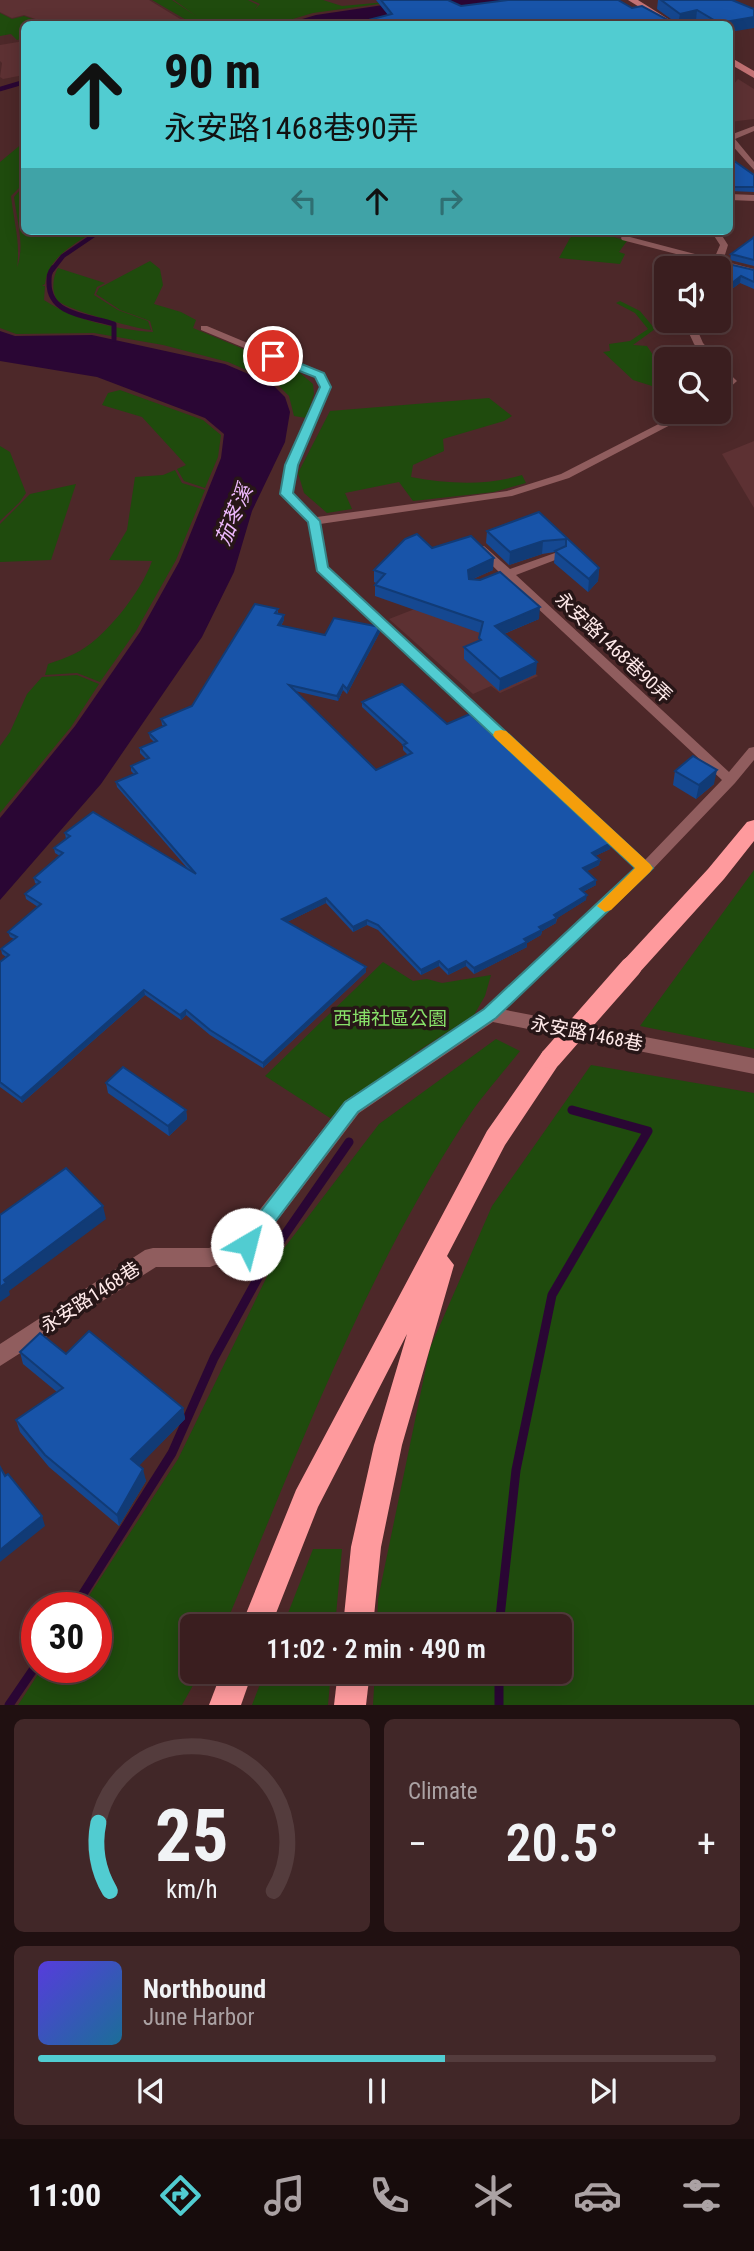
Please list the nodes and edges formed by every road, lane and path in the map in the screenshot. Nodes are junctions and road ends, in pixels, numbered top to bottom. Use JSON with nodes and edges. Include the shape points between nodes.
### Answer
{"nodes":[{"id":1,"x":632,"y":0,"type":"edge"},
{"id":2,"x":667,"y":21,"type":"edge"},
{"id":3,"x":733,"y":62,"type":"edge"},
{"id":4,"x":754,"y":75,"type":"edge"},
{"id":5,"x":754,"y":128,"type":"edge"},
{"id":6,"x":733,"y":137,"type":"edge"},
{"id":7,"x":733,"y":142,"type":"edge"},
{"id":8,"x":754,"y":167,"type":"edge"},
{"id":9,"x":733,"y":198,"type":"edge"},
{"id":10,"x":754,"y":198,"type":"edge"},
{"id":11,"x":742,"y":199,"type":"junction"},
{"id":12,"x":754,"y":207,"type":"edge"},
{"id":13,"x":627,"y":235,"type":"edge"},
{"id":14,"x":717,"y":235,"type":"edge"},
{"id":15,"x":685,"y":256,"type":"edge"},
{"id":16,"x":719,"y":256,"type":"edge"},
{"id":17,"x":731,"y":268,"type":"edge"},
{"id":18,"x":754,"y":272,"type":"edge"},
{"id":19,"x":204,"y":328,"type":"dead end"},
{"id":20,"x":667,"y":424,"type":"edge"},
{"id":21,"x":314,"y":521,"type":"junction"},
{"id":22,"x":478,"y":539,"type":"edge"},
{"id":23,"x":559,"y":555,"type":"edge"},
{"id":24,"x":508,"y":574,"type":"junction"},
{"id":25,"x":485,"y":582,"type":"edge"},
{"id":26,"x":754,"y":751,"type":"edge"},
{"id":27,"x":730,"y":780,"type":"junction"},
{"id":28,"x":754,"y":827,"type":"edge"},
{"id":29,"x":645,"y":868,"type":"junction"},
{"id":30,"x":490,"y":1014,"type":"junction"},
{"id":31,"x":754,"y":1066,"type":"edge"},
{"id":32,"x":456,"y":1216,"type":"junction"},
{"id":33,"x":0,"y":1356,"type":"edge"},
{"id":34,"x":261,"y":1614,"type":"edge"},
{"id":35,"x":359,"y":1614,"type":"edge"},
{"id":36,"x":233,"y":1684,"type":"edge"},
{"id":37,"x":352,"y":1684,"type":"edge"},
{"id":38,"x":225,"y":1705,"type":"edge"},
{"id":39,"x":350,"y":1705,"type":"edge"}],
"edges":[{"from":1,"to":2,"type":"main road"},
{"from":3,"to":4,"type":"main road"},
{"from":5,"to":6,"type":"lane"},
{"from":7,"to":8,"type":"lane"},
{"from":9,"to":11,"type":"lane"},
{"from":10,"to":11,"type":"lane"},
{"from":11,"to":12,"type":"lane"},
{"from":13,"to":15,"type":"lane"},
{"from":14,"to":16,"type":"lane","via":[[724,246]]},
{"from":17,"to":18,"type":"lane"},
{"from":19,"to":21,"type":"lane","via":[[320,375],[325,387],[291,465],[286,494]]},
{"from":20,"to":21,"type":"lane","via":[[565,476],[508,494]]},
{"from":21,"to":29,"type":"lane","via":[[321,568]]},
{"from":22,"to":24,"type":"lane","name":"永安路1468巷90弄"},
{"from":23,"to":24,"type":"lane"},
{"from":24,"to":25,"type":"lane"},
{"from":24,"to":27,"type":"lane","name":"永安路1468巷90弄"},
{"from":26,"to":27,"type":"lane"},
{"from":27,"to":29,"type":"lane"},
{"from":28,"to":32,"type":"highway","bridge":true,"via":[[551,1058],[496,1138]]},
{"from":29,"to":30,"type":"lane"},
{"from":30,"to":31,"type":"street","name":"永安路1468巷"},
{"from":30,"to":33,"type":"street","name":"永安路1468巷","via":[[352,1107],[247,1244],[210,1258],[153,1257]]},
{"from":32,"to":34,"type":"highway","via":[[306,1500]]},
{"from":32,"to":35,"type":"highway","via":[[388,1445],[366,1547]]},
{"from":36,"to":38,"type":"highway"},
{"from":37,"to":39,"type":"highway"}]}
